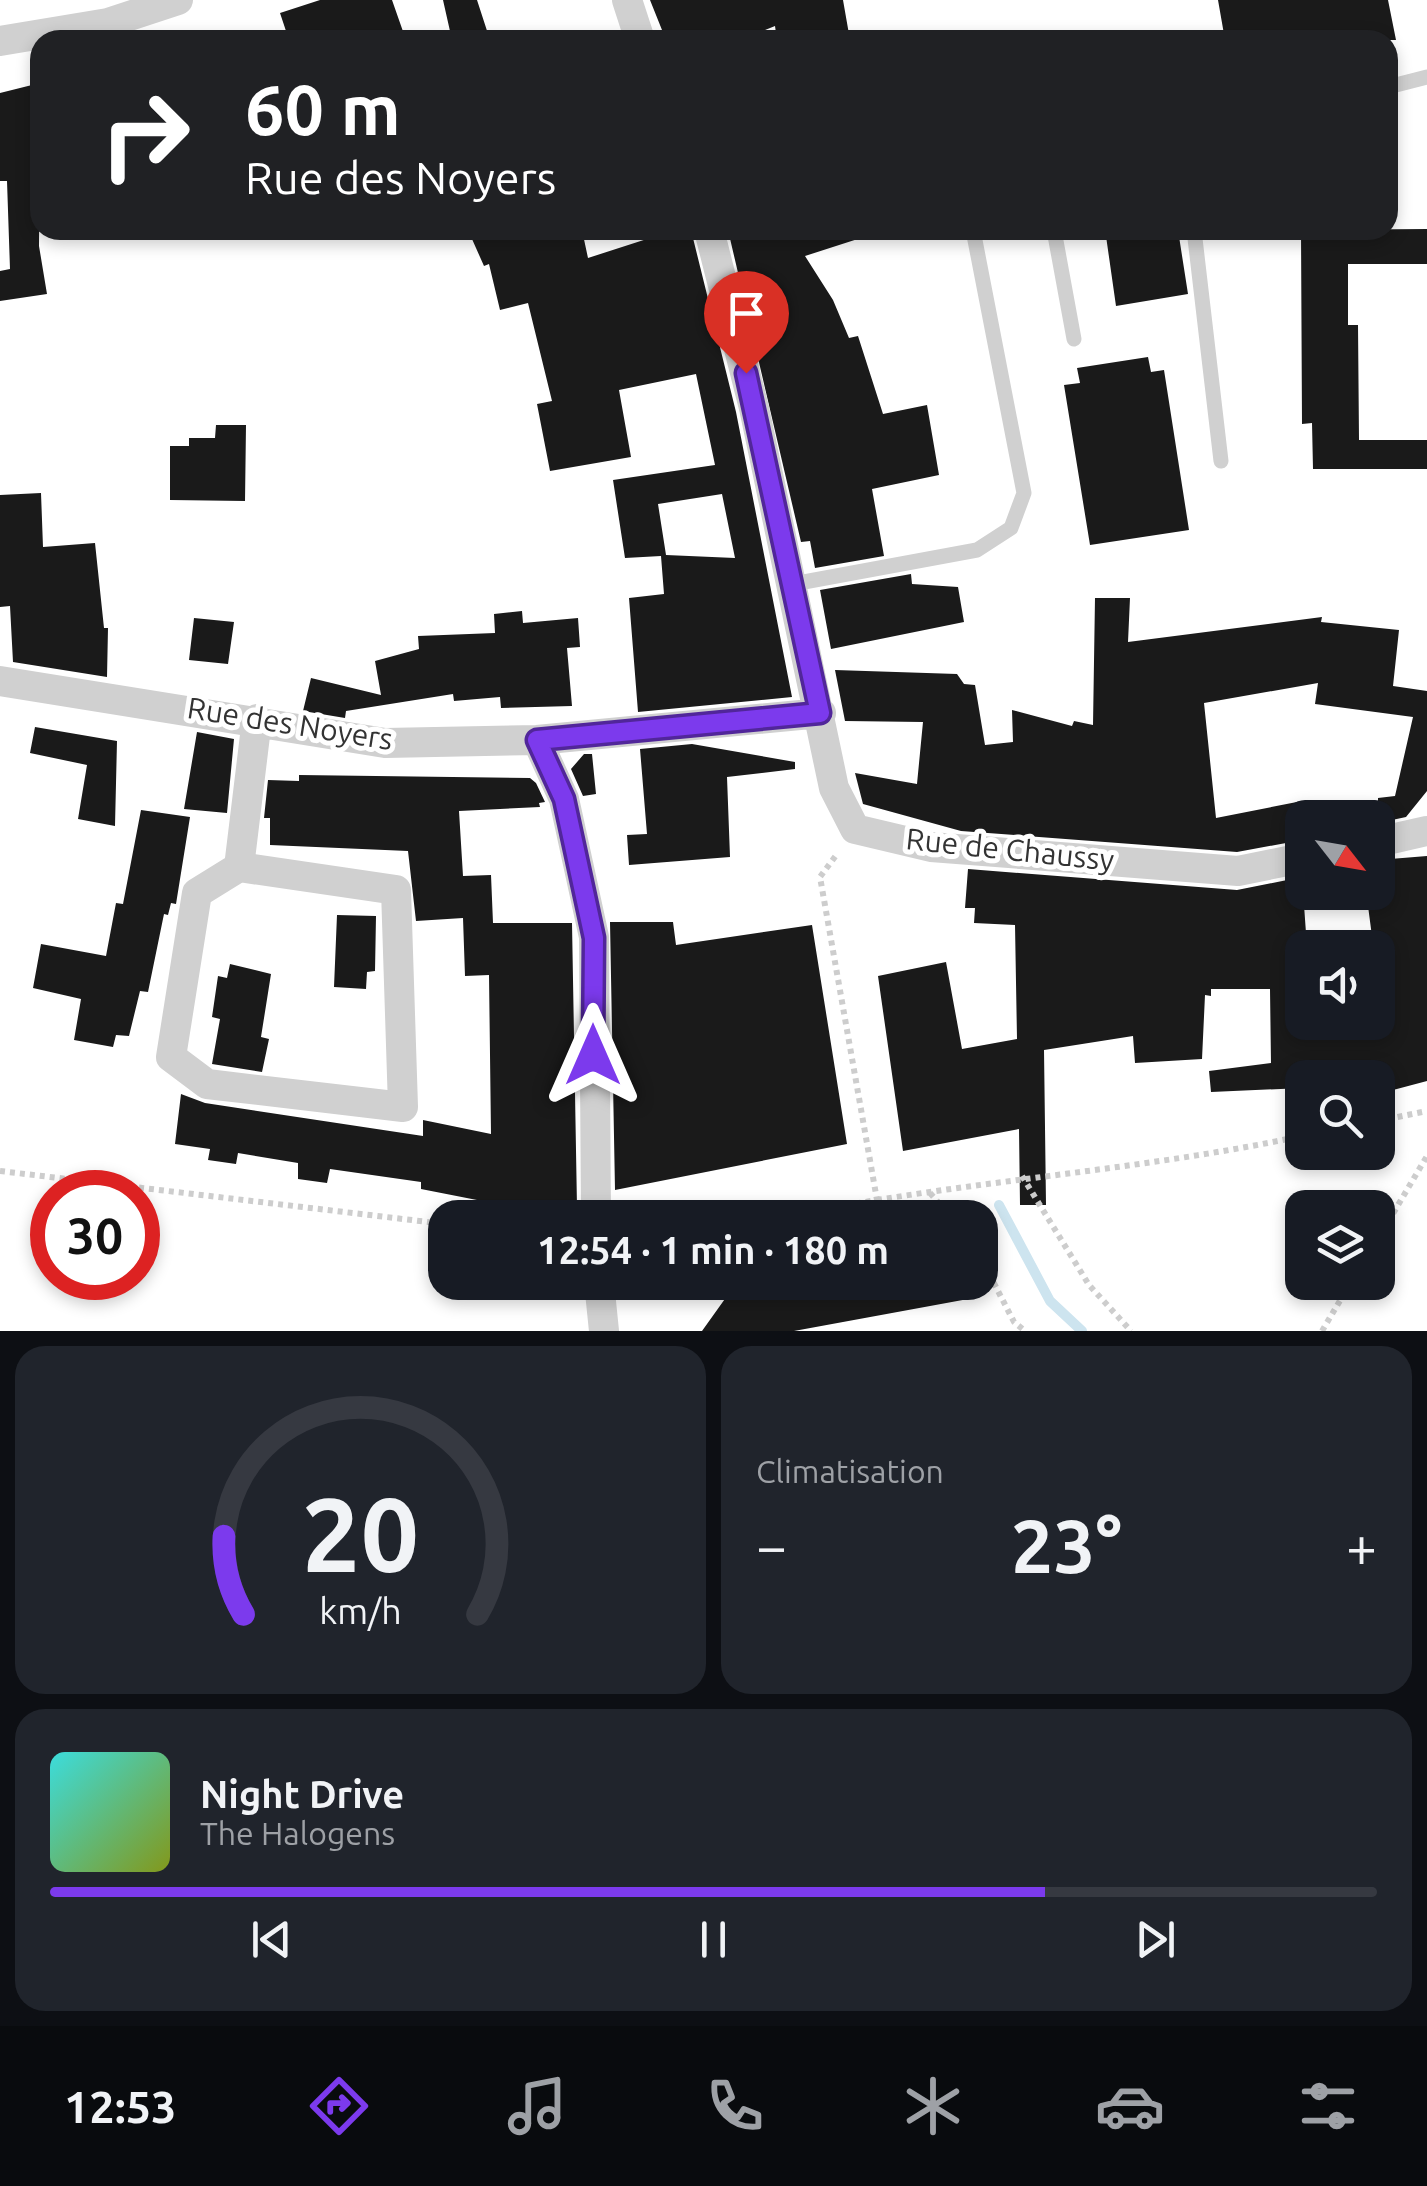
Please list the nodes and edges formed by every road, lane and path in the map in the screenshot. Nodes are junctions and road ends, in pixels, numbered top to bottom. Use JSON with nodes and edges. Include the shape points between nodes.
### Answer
{"nodes":[{"id":1,"x":178,"y":0,"type":"edge"},
{"id":2,"x":627,"y":0,"type":"edge"},
{"id":3,"x":66,"y":30,"type":"edge"},
{"id":4,"x":637,"y":30,"type":"edge"},
{"id":5,"x":30,"y":36,"type":"edge"},
{"id":6,"x":0,"y":41,"type":"edge"},
{"id":7,"x":1427,"y":77,"type":"edge"},
{"id":8,"x":1398,"y":84,"type":"edge"},
{"id":9,"x":711,"y":240,"type":"edge"},
{"id":10,"x":975,"y":240,"type":"edge"},
{"id":11,"x":1056,"y":240,"type":"edge"},
{"id":12,"x":1195,"y":240,"type":"edge"},
{"id":13,"x":1074,"y":339,"type":"dead end"},
{"id":14,"x":1221,"y":461,"type":"dead end"},
{"id":15,"x":792,"y":584,"type":"junction"},
{"id":16,"x":0,"y":681,"type":"edge"},
{"id":17,"x":820,"y":713,"type":"junction"},
{"id":18,"x":257,"y":720,"type":"junction"},
{"id":19,"x":537,"y":740,"type":"junction"},
{"id":20,"x":856,"y":829,"type":"junction"},
{"id":21,"x":1427,"y":831,"type":"edge"},
{"id":22,"x":1395,"y":838,"type":"edge"},
{"id":23,"x":1285,"y":861,"type":"edge"},
{"id":24,"x":239,"y":867,"type":"junction"},
{"id":25,"x":1427,"y":1110,"type":"edge"},
{"id":26,"x":1395,"y":1117,"type":"edge"},
{"id":27,"x":1285,"y":1140,"type":"edge"},
{"id":28,"x":1427,"y":1156,"type":"edge"},
{"id":29,"x":0,"y":1170,"type":"edge"},
{"id":30,"x":1022,"y":1176,"type":"junction"},
{"id":31,"x":929,"y":1192,"type":"junction"},
{"id":32,"x":596,"y":1200,"type":"edge"},
{"id":33,"x":878,"y":1200,"type":"joint"},
{"id":34,"x":936,"y":1200,"type":"edge"},
{"id":35,"x":1395,"y":1210,"type":"edge"},
{"id":36,"x":428,"y":1222,"type":"edge"},
{"id":37,"x":998,"y":1291,"type":"edge"},
{"id":38,"x":601,"y":1300,"type":"edge"},
{"id":39,"x":1340,"y":1300,"type":"edge"},
{"id":40,"x":604,"y":1331,"type":"edge"},
{"id":41,"x":1025,"y":1331,"type":"edge"},
{"id":42,"x":1131,"y":1331,"type":"edge"},
{"id":43,"x":1322,"y":1331,"type":"edge"}],
"edges":[{"from":1,"to":3,"type":"street"},
{"from":2,"to":4,"type":"street"},
{"from":5,"to":6,"type":"street"},
{"from":7,"to":8,"type":"lane"},
{"from":9,"to":15,"type":"street"},
{"from":10,"to":15,"type":"lane","via":[[1024,492],[1011,528],[977,550]]},
{"from":11,"to":13,"type":"lane"},
{"from":12,"to":14,"type":"lane"},
{"from":15,"to":17,"type":"street"},
{"from":16,"to":18,"type":"street","name":"Rue des Noyers"},
{"from":17,"to":19,"type":"street","name":"Rue des Noyers"},
{"from":17,"to":20,"type":"street","via":[[834,788]]},
{"from":18,"to":19,"type":"street","name":"Rue des Noyers","via":[[385,742]]},
{"from":18,"to":24,"type":"street"},
{"from":19,"to":32,"type":"street","via":[[564,799],[594,938]]},
{"from":20,"to":23,"type":"street","name":"Rue de Chaussy","via":[[930,847],[1238,871]]},
{"from":20,"to":33,"type":"path","via":[[820,876]]},
{"from":21,"to":22,"type":"street"},
{"from":24,"to":24,"type":"street","via":[[198,893],[172,1056],[207,1084],[402,1106],[396,890]]},
{"from":25,"to":26,"type":"path"},
{"from":27,"to":30,"type":"path","via":[[1213,1155]]},
{"from":28,"to":35,"type":"path"},
{"from":29,"to":36,"type":"path"},
{"from":30,"to":31,"type":"path"},
{"from":30,"to":42,"type":"path","via":[[1089,1286]]},
{"from":31,"to":33,"type":"path"},
{"from":31,"to":34,"type":"path"},
{"from":37,"to":41,"type":"path"},
{"from":38,"to":40,"type":"street"},
{"from":39,"to":43,"type":"path"}]}
